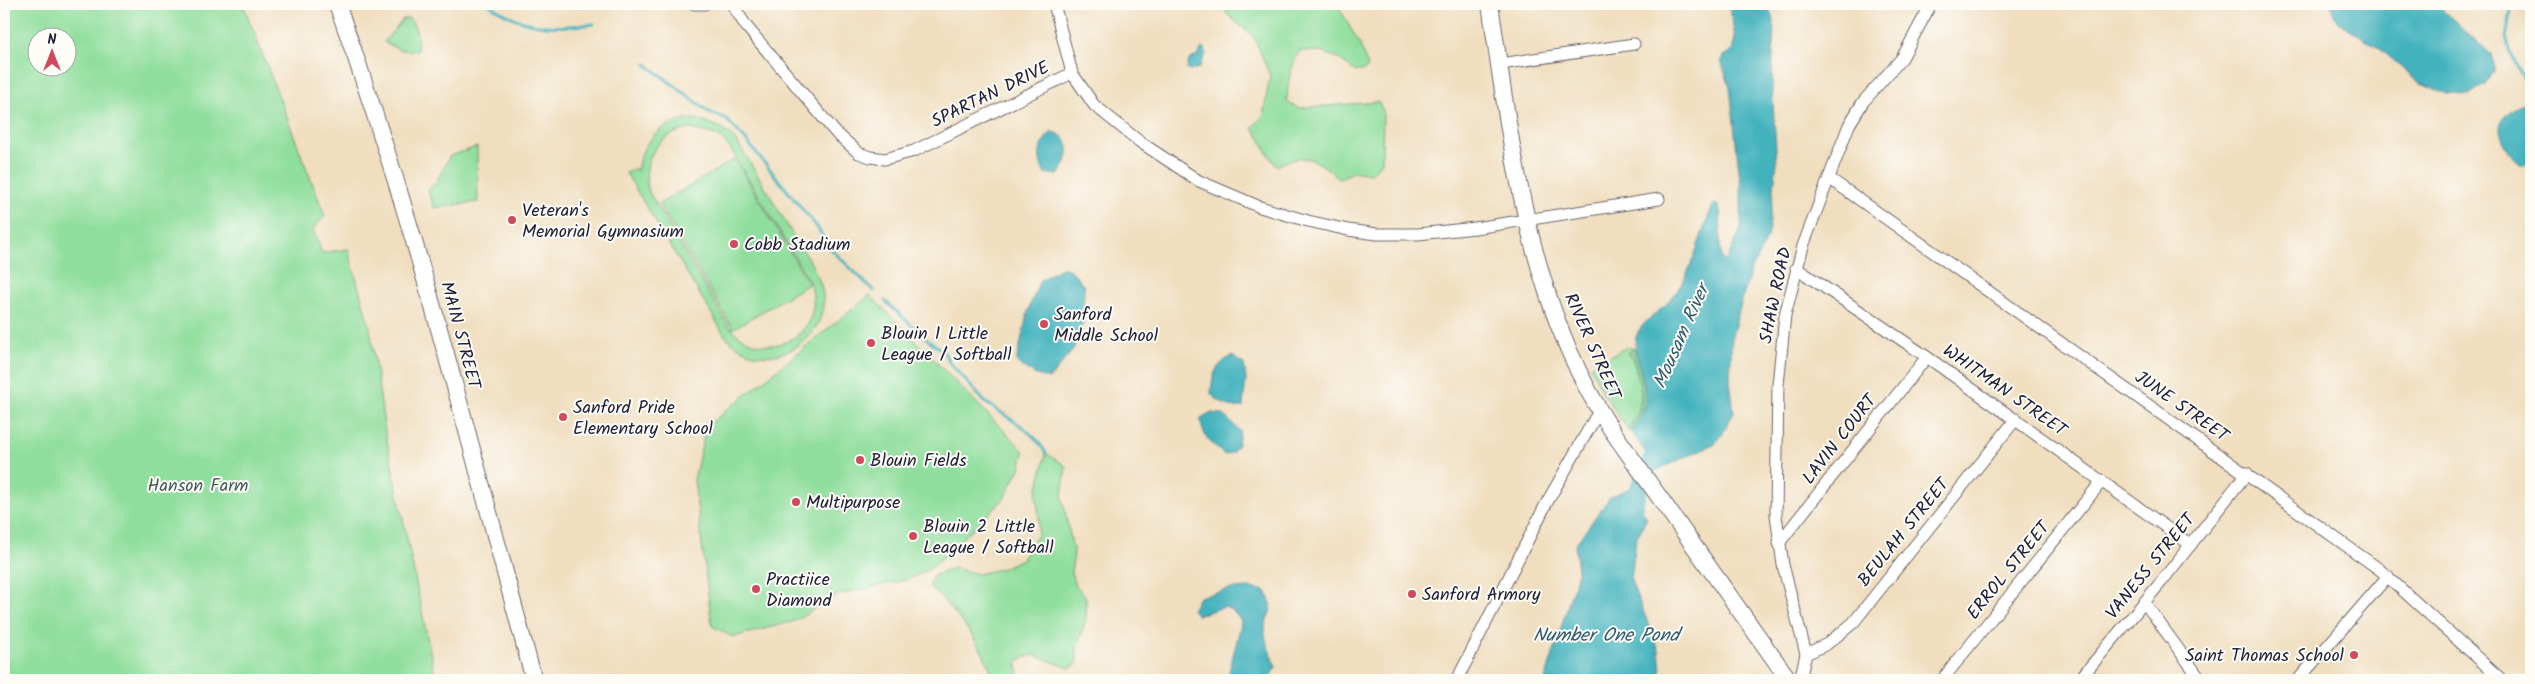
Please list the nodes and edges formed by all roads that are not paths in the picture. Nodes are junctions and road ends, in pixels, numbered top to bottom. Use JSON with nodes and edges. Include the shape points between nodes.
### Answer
{"nodes":[{"id":1,"x":337,"y":4,"type":"edge"},
{"id":2,"x":694,"y":4,"type":"edge"},
{"id":3,"x":705,"y":4,"type":"edge"},
{"id":4,"x":732,"y":4,"type":"edge"},
{"id":5,"x":1054,"y":4,"type":"edge"},
{"id":6,"x":1490,"y":4,"type":"edge"},
{"id":7,"x":1931,"y":4,"type":"edge"},
{"id":8,"x":1634,"y":44,"type":"dead end"},
{"id":9,"x":1500,"y":64,"type":"junction"},
{"id":10,"x":1072,"y":73,"type":"junction"},
{"id":11,"x":1829,"y":178,"type":"junction"},
{"id":12,"x":1659,"y":199,"type":"dead end"},
{"id":13,"x":1526,"y":218,"type":"junction"},
{"id":14,"x":1796,"y":268,"type":"junction"},
{"id":15,"x":1927,"y":357,"type":"junction"},
{"id":16,"x":1599,"y":411,"type":"junction"},
{"id":17,"x":2016,"y":419,"type":"junction"},
{"id":18,"x":2247,"y":473,"type":"junction"},
{"id":19,"x":2102,"y":481,"type":"junction"},
{"id":20,"x":1779,"y":543,"type":"junction"},
{"id":21,"x":2190,"y":545,"type":"junction"},
{"id":22,"x":2388,"y":576,"type":"junction"},
{"id":23,"x":2144,"y":602,"type":"junction"},
{"id":24,"x":1806,"y":654,"type":"junction"},
{"id":25,"x":534,"y":680,"type":"edge"},
{"id":26,"x":1457,"y":680,"type":"edge"},
{"id":27,"x":1789,"y":680,"type":"edge"},
{"id":28,"x":1800,"y":680,"type":"edge"},
{"id":29,"x":1942,"y":680,"type":"edge"},
{"id":30,"x":2079,"y":680,"type":"edge"},
{"id":31,"x":2200,"y":680,"type":"edge"},
{"id":32,"x":2298,"y":680,"type":"edge"},
{"id":33,"x":2502,"y":680,"type":"edge"}],
"edges":[{"from":1,"to":25,"type":"street","name":"MAIN STREET","via":[[402,197]]},
{"from":2,"to":3,"type":"street"},
{"from":4,"to":10,"type":"street","name":"SPARTAN DRIVE","via":[[746,26],[836,133],[858,153],[870,157],[885,159],[914,151]]},
{"from":5,"to":10,"type":"street"},
{"from":6,"to":9,"type":"street","name":"RIVER STREET"},
{"from":7,"to":11,"type":"street","name":"SHAW ROAD","via":[[1902,58],[1852,119]]},
{"from":8,"to":9,"type":"street"},
{"from":9,"to":13,"type":"street","name":"RIVER STREET"},
{"from":10,"to":13,"type":"street","name":"SPARTAN DRIVE","via":[[1094,105],[1140,142],[1199,181],[1260,207],[1308,221],[1377,234],[1451,231]]},
{"from":11,"to":14,"type":"street","name":"SHAW ROAD"},
{"from":11,"to":18,"type":"street","name":"JUNE STREET"},
{"from":12,"to":13,"type":"street","name":"SPARTAN DRIVE"},
{"from":13,"to":16,"type":"street","name":"RIVER STREET","via":[[1562,333]]},
{"from":14,"to":15,"type":"street","name":"WHITMAN STREET"},
{"from":14,"to":20,"type":"street","name":"SHAW ROAD","via":[[1784,316],[1779,357],[1775,480]]},
{"from":15,"to":17,"type":"street","name":"WHITMAN STREET"},
{"from":15,"to":20,"type":"street","name":"LAVIN COURT"},
{"from":16,"to":26,"type":"street","via":[[1546,504]]},
{"from":16,"to":27,"type":"street","name":"RIVER STREET"},
{"from":17,"to":19,"type":"street","name":"WHITMAN STREET"},
{"from":17,"to":24,"type":"street","name":"BEULAH STREET","via":[[1853,623],[1838,637]]},
{"from":18,"to":21,"type":"street","name":"VANESS STREET"},
{"from":18,"to":22,"type":"street","name":"JUNE STREET"},
{"from":19,"to":21,"type":"street","name":"WHITMAN STREET"},
{"from":19,"to":29,"type":"street","name":"ERROL STREET"},
{"from":20,"to":24,"type":"street","name":"SHAW ROAD"},
{"from":21,"to":23,"type":"street","name":"VANESS STREET"},
{"from":22,"to":32,"type":"street"},
{"from":22,"to":33,"type":"street","name":"JUNE STREET"},
{"from":23,"to":30,"type":"street","name":"VANESS STREET"},
{"from":23,"to":31,"type":"street"},
{"from":24,"to":28,"type":"street"}]}
